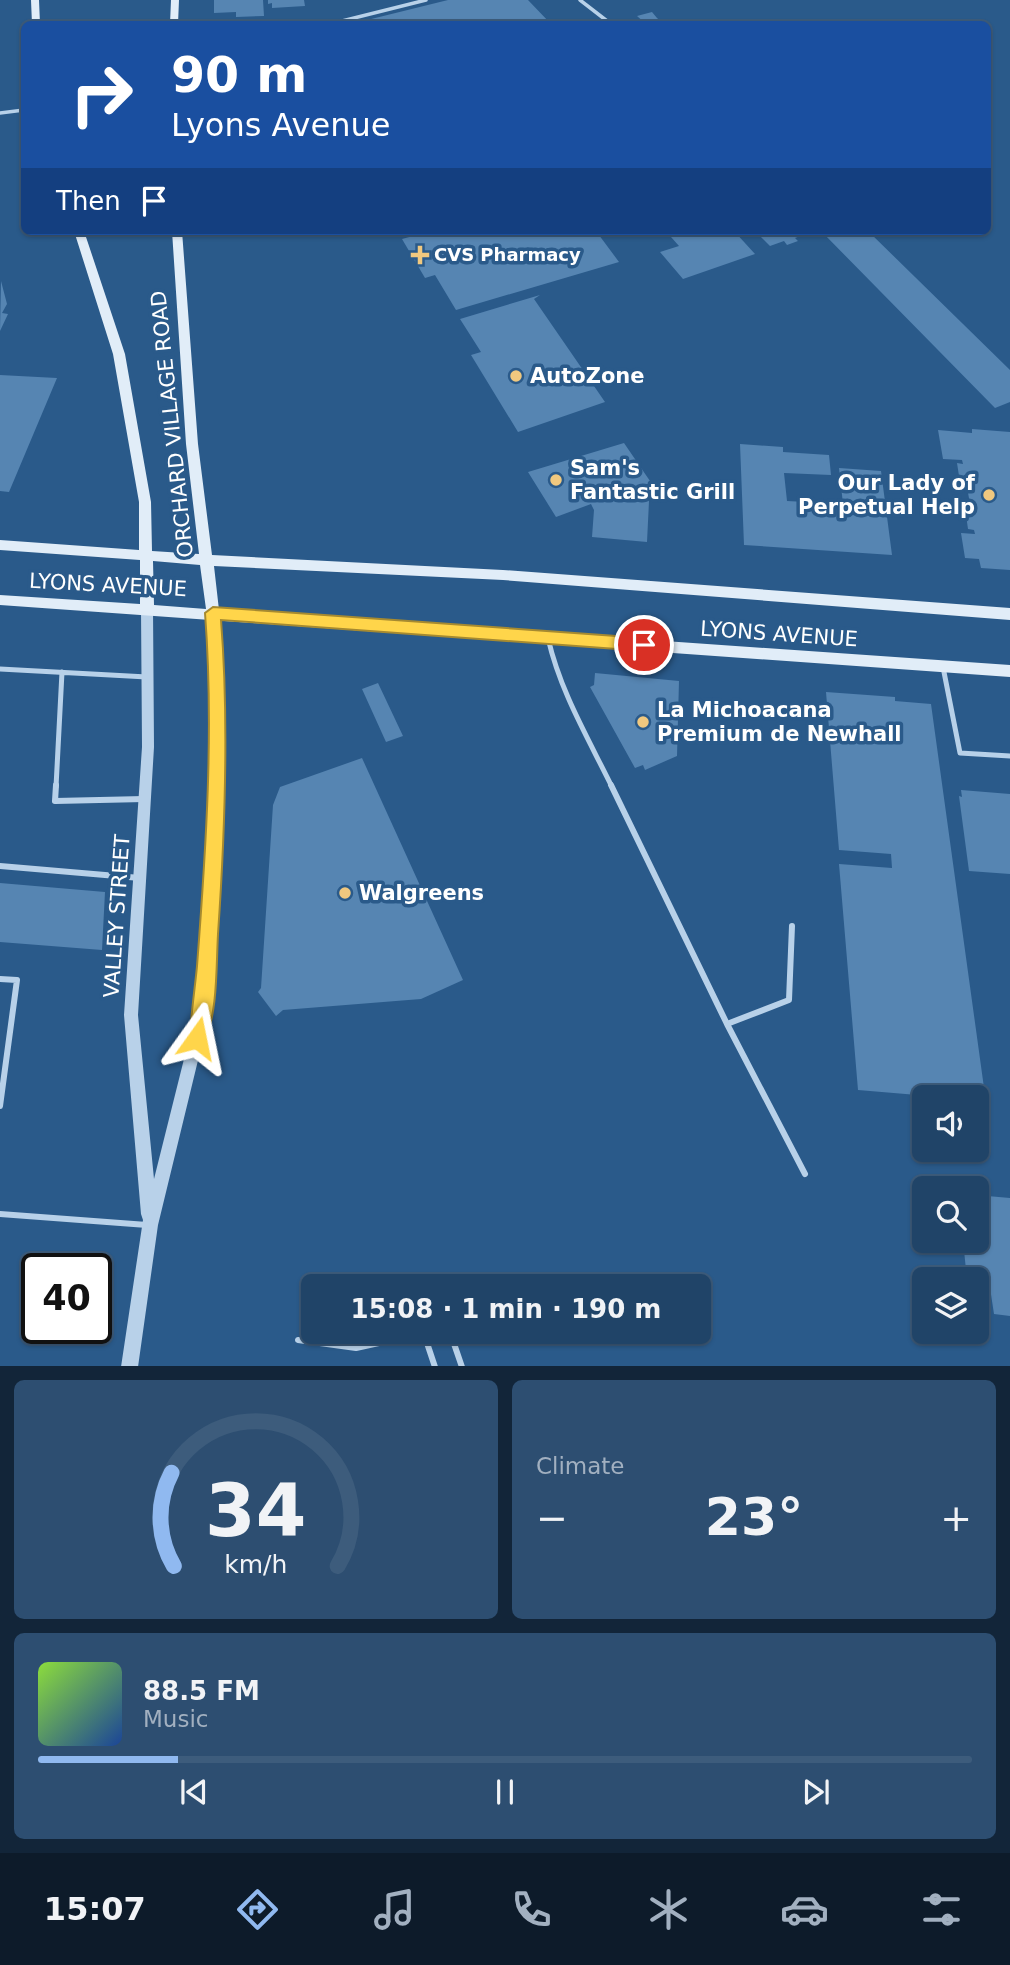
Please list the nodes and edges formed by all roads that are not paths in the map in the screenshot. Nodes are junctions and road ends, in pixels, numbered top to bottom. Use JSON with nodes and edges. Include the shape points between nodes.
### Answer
{"nodes":[{"id":1,"x":35,"y":0,"type":"edge"},
{"id":2,"x":175,"y":0,"type":"edge"},
{"id":3,"x":426,"y":0,"type":"edge"},
{"id":4,"x":580,"y":0,"type":"edge"},
{"id":5,"x":36,"y":21,"type":"edge"},
{"id":6,"x":174,"y":21,"type":"edge"},
{"id":7,"x":342,"y":21,"type":"edge"},
{"id":8,"x":608,"y":21,"type":"edge"},
{"id":9,"x":21,"y":110,"type":"edge"},
{"id":10,"x":0,"y":113,"type":"edge"},
{"id":11,"x":80,"y":235,"type":"edge"},
{"id":12,"x":177,"y":235,"type":"edge"},
{"id":13,"x":0,"y":545,"type":"edge"},
{"id":14,"x":144,"y":554,"type":"junction"},
{"id":15,"x":207,"y":559,"type":"junction"},
{"id":16,"x":0,"y":600,"type":"edge"},
{"id":17,"x":147,"y":608,"type":"junction"},
{"id":18,"x":213,"y":613,"type":"junction"},
{"id":19,"x":1010,"y":614,"type":"edge"},
{"id":20,"x":548,"y":638,"type":"junction"},
{"id":21,"x":943,"y":667,"type":"junction"},
{"id":22,"x":0,"y":669,"type":"edge"},
{"id":23,"x":1010,"y":671,"type":"edge"},
{"id":24,"x":62,"y":672,"type":"junction"},
{"id":25,"x":149,"y":677,"type":"junction"},
{"id":26,"x":1010,"y":756,"type":"edge"},
{"id":27,"x":145,"y":799,"type":"junction"},
{"id":28,"x":0,"y":866,"type":"edge"},
{"id":29,"x":140,"y":878,"type":"junction"},
{"id":30,"x":792,"y":926,"type":"dead end"},
{"id":31,"x":0,"y":979,"type":"edge"},
{"id":32,"x":727,"y":1024,"type":"junction"},
{"id":33,"x":0,"y":1106,"type":"edge"},
{"id":34,"x":805,"y":1174,"type":"dead end"},
{"id":35,"x":0,"y":1214,"type":"edge"},
{"id":36,"x":150,"y":1225,"type":"junction"},
{"id":37,"x":298,"y":1340,"type":"dead end"},
{"id":38,"x":301,"y":1340,"type":"edge"},
{"id":39,"x":327,"y":1344,"type":"edge"},
{"id":40,"x":375,"y":1344,"type":"edge"},
{"id":41,"x":429,"y":1344,"type":"edge"},
{"id":42,"x":454,"y":1344,"type":"edge"},
{"id":43,"x":129,"y":1366,"type":"edge"},
{"id":44,"x":435,"y":1366,"type":"edge"},
{"id":45,"x":462,"y":1366,"type":"edge"}],
"edges":[{"from":1,"to":5,"type":"main road"},
{"from":2,"to":6,"type":"main road"},
{"from":3,"to":7,"type":"lane"},
{"from":4,"to":8,"type":"lane"},
{"from":9,"to":10,"type":"lane"},
{"from":11,"to":14,"type":"main road","name":"ORCHARD VILLAGE ROAD","via":[[119,354],[145,502]]},
{"from":12,"to":15,"type":"main road","name":"ORCHARD VILLAGE ROAD","via":[[191,431]]},
{"from":13,"to":14,"type":"main road","name":"LYONS AVENUE"},
{"from":14,"to":15,"type":"main road","name":"LYONS AVENUE"},
{"from":14,"to":17,"type":"main road","name":"ORCHARD VILLAGE ROAD"},
{"from":15,"to":18,"type":"main road","name":"ORCHARD VILLAGE ROAD"},
{"from":15,"to":19,"type":"main road","name":"LYONS AVENUE","via":[[503,575]]},
{"from":16,"to":17,"type":"main road","name":"LYONS AVENUE"},
{"from":17,"to":18,"type":"main road","name":"LYONS AVENUE"},
{"from":17,"to":25,"type":"street","name":"VALLEY STREET"},
{"from":18,"to":20,"type":"main road","name":"LYONS AVENUE"},
{"from":18,"to":36,"type":"street","name":"VALLEY STREET","via":[[214,866],[204,1011]]},
{"from":20,"to":21,"type":"main road","name":"LYONS AVENUE"},
{"from":20,"to":32,"type":"lane","via":[[565,691]]},
{"from":21,"to":23,"type":"main road","name":"LYONS AVENUE"},
{"from":21,"to":26,"type":"lane","via":[[960,753]]},
{"from":22,"to":24,"type":"lane"},
{"from":24,"to":25,"type":"lane"},
{"from":24,"to":27,"type":"lane","via":[[55,801]]},
{"from":25,"to":27,"type":"street","name":"VALLEY STREET"},
{"from":27,"to":29,"type":"street","name":"VALLEY STREET"},
{"from":28,"to":29,"type":"lane"},
{"from":29,"to":36,"type":"street","name":"VALLEY STREET","via":[[131,1015]]},
{"from":30,"to":32,"type":"lane","via":[[789,1000]]},
{"from":31,"to":33,"type":"lane","via":[[17,980]]},
{"from":32,"to":34,"type":"lane"},
{"from":35,"to":36,"type":"lane"},
{"from":36,"to":43,"type":"street","name":"VALLEY STREET"},
{"from":37,"to":38,"type":"lane"},
{"from":39,"to":40,"type":"lane","via":[[356,1348]]},
{"from":41,"to":44,"type":"lane"},
{"from":42,"to":45,"type":"lane"}]}
